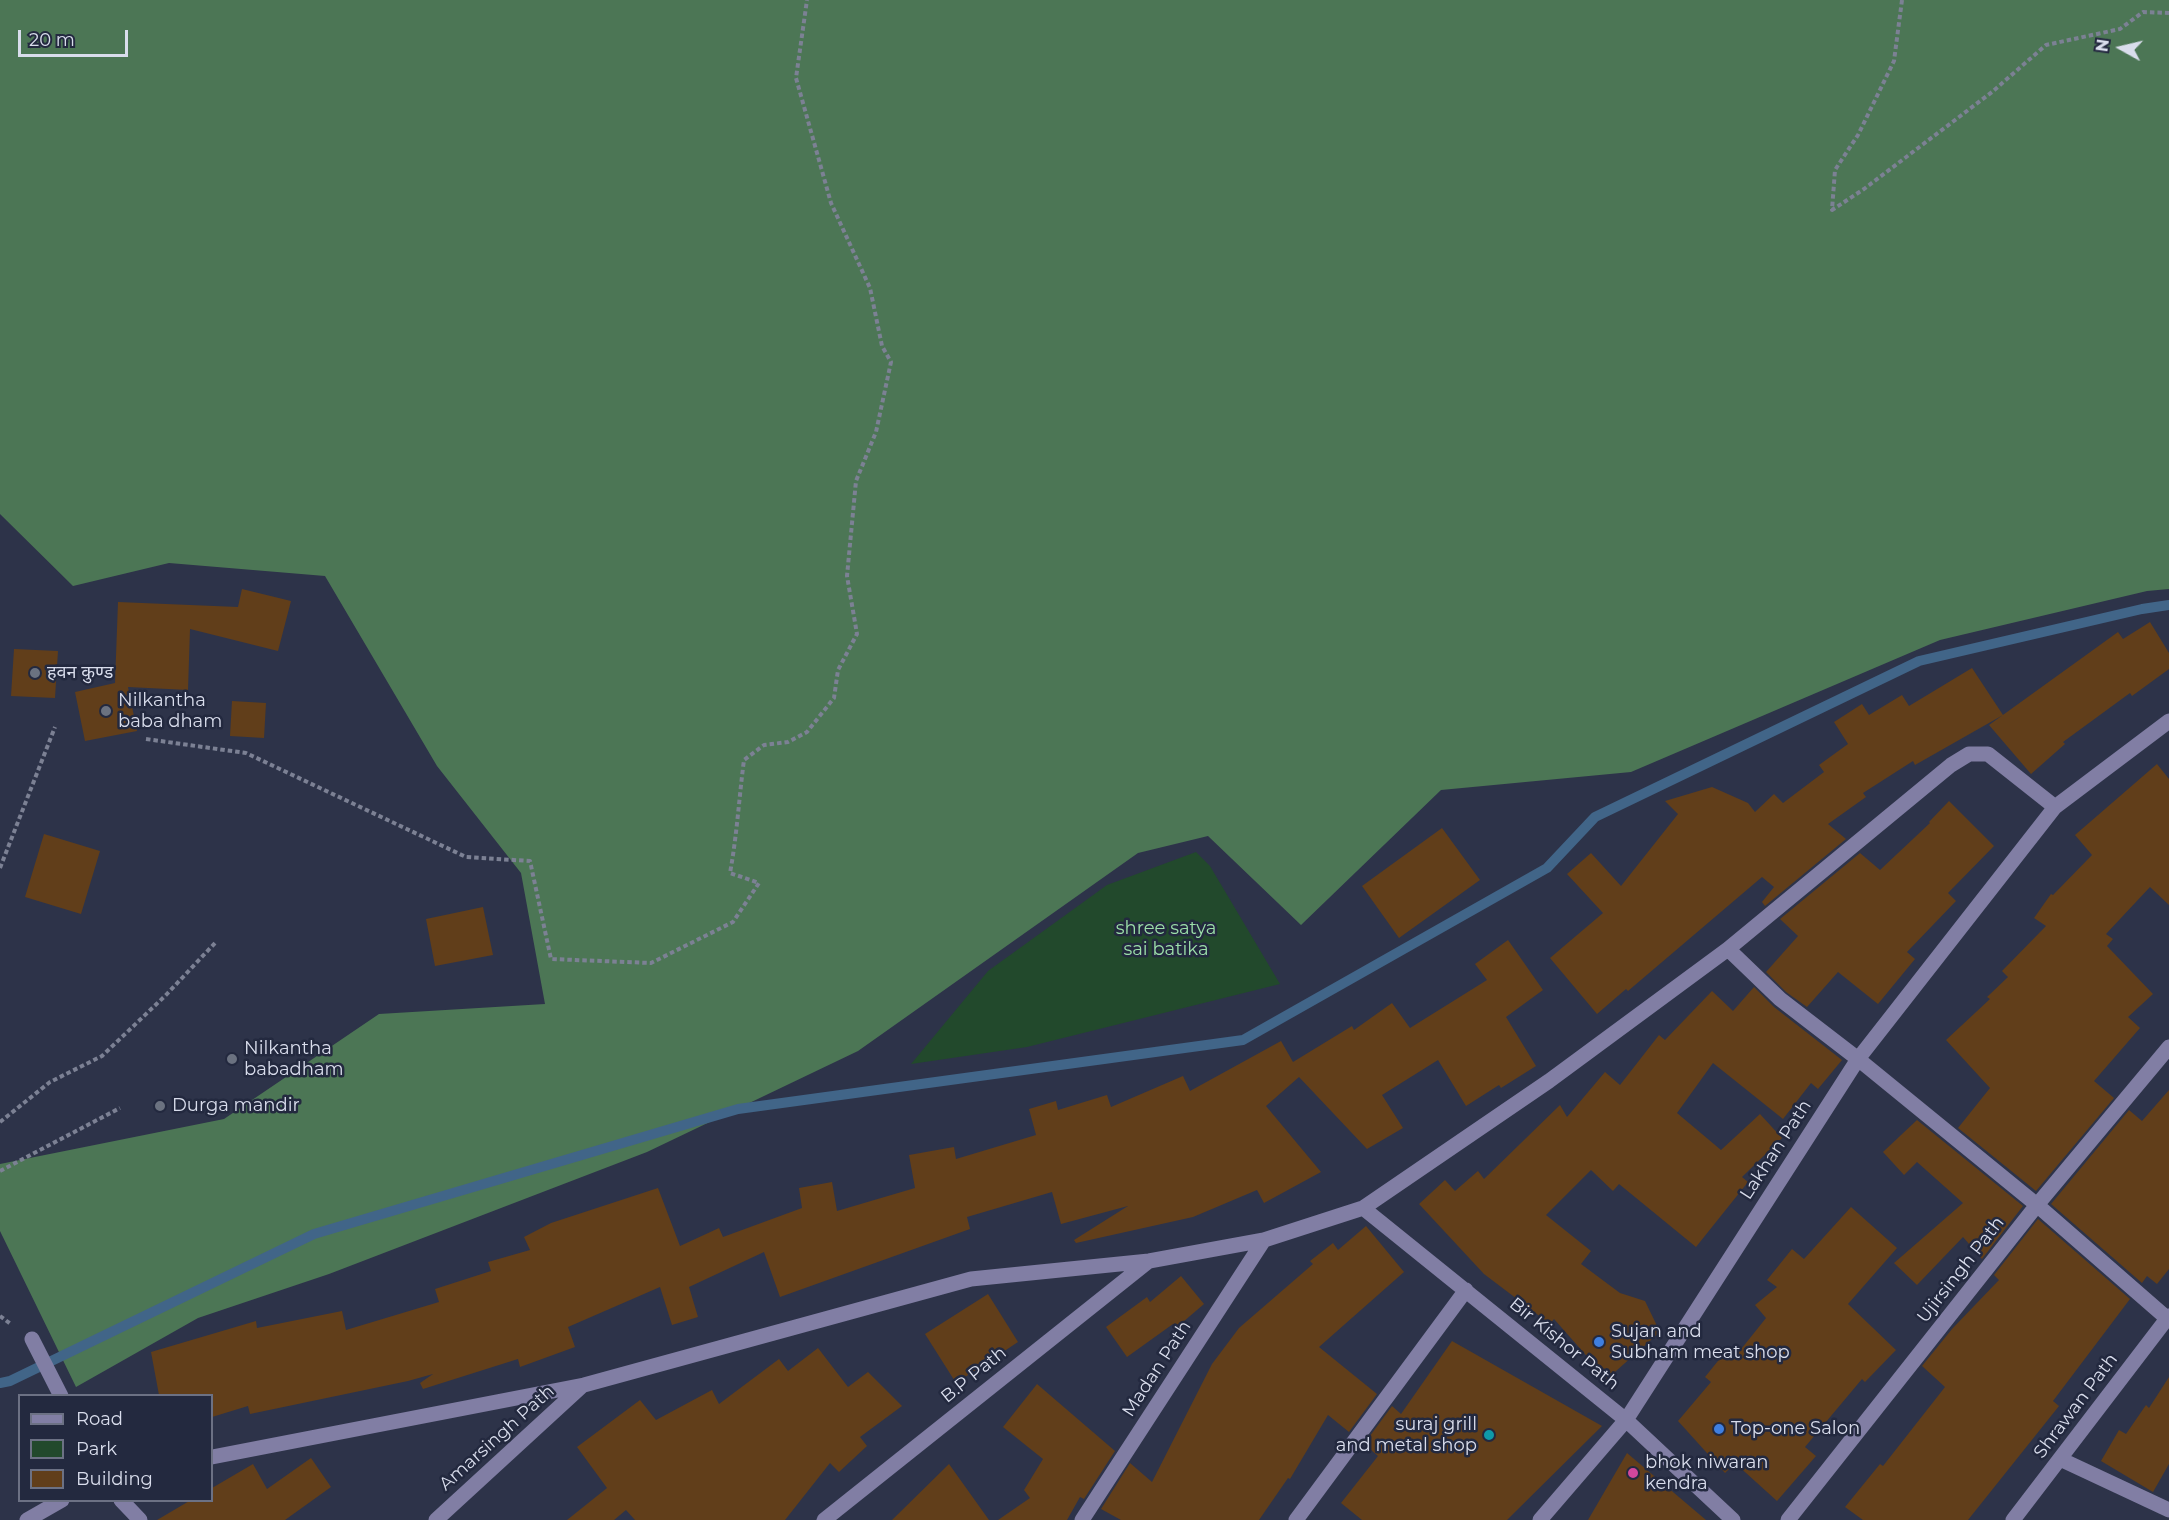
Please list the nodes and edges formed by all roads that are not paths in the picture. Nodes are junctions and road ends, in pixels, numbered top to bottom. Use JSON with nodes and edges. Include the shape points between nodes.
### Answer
{"nodes":[{"id":1,"x":2169,"y":721,"type":"edge"},
{"id":2,"x":2055,"y":807,"type":"junction"},
{"id":3,"x":1728,"y":949,"type":"junction"},
{"id":4,"x":2169,"y":1047,"type":"edge"},
{"id":5,"x":1858,"y":1059,"type":"junction"},
{"id":6,"x":2037,"y":1205,"type":"junction"},
{"id":7,"x":1363,"y":1208,"type":"junction"},
{"id":8,"x":1264,"y":1240,"type":"junction"},
{"id":9,"x":1149,"y":1262,"type":"junction"},
{"id":10,"x":1467,"y":1290,"type":"junction"},
{"id":11,"x":2168,"y":1319,"type":"edge"},
{"id":12,"x":32,"y":1339,"type":"dead end"},
{"id":13,"x":584,"y":1385,"type":"junction"},
{"id":14,"x":60,"y":1394,"type":"edge"},
{"id":15,"x":1626,"y":1420,"type":"junction"},
{"id":16,"x":213,"y":1457,"type":"edge"},
{"id":17,"x":2060,"y":1459,"type":"junction"},
{"id":18,"x":58,"y":1502,"type":"edge"},
{"id":19,"x":123,"y":1502,"type":"edge"},
{"id":20,"x":2169,"y":1510,"type":"edge"},
{"id":21,"x":27,"y":1520,"type":"edge"},
{"id":22,"x":140,"y":1520,"type":"edge"},
{"id":23,"x":436,"y":1520,"type":"edge"},
{"id":24,"x":824,"y":1520,"type":"edge"},
{"id":25,"x":1082,"y":1520,"type":"edge"},
{"id":26,"x":1296,"y":1520,"type":"edge"},
{"id":27,"x":1540,"y":1520,"type":"edge"},
{"id":28,"x":1733,"y":1520,"type":"edge"},
{"id":29,"x":1788,"y":1520,"type":"edge"},
{"id":30,"x":2013,"y":1520,"type":"edge"}],
"edges":[{"from":1,"to":2,"type":"street","name":"Lakhan Path"},
{"from":2,"to":3,"type":"street","via":[[1988,754],[1969,754]]},
{"from":2,"to":5,"type":"street","name":"Lakhan Path"},
{"from":3,"to":5,"type":"street","via":[[1780,999]]},
{"from":3,"to":7,"type":"street","via":[[1549,1081]]},
{"from":4,"to":6,"type":"street","name":"Ujirsingh Path"},
{"from":5,"to":6,"type":"street"},
{"from":5,"to":15,"type":"street","name":"Lakhan Path"},
{"from":6,"to":11,"type":"street"},
{"from":6,"to":29,"type":"street","name":"Ujirsingh Path"},
{"from":7,"to":8,"type":"street"},
{"from":7,"to":10,"type":"street","name":"Bir Kishor Path"},
{"from":8,"to":9,"type":"street"},
{"from":8,"to":25,"type":"street","name":"Madan Path"},
{"from":9,"to":13,"type":"street","via":[[971,1279]]},
{"from":9,"to":24,"type":"street","name":"B.P Path"},
{"from":10,"to":15,"type":"street","name":"Bir Kishor Path"},
{"from":10,"to":26,"type":"street"},
{"from":11,"to":17,"type":"street","name":"Shrawan Path"},
{"from":12,"to":14,"type":"street"},
{"from":13,"to":16,"type":"street"},
{"from":13,"to":23,"type":"street","name":"Amarsingh Path"},
{"from":15,"to":27,"type":"street","name":"Lakhan Path"},
{"from":15,"to":28,"type":"street","name":"Bir Kishor Path"},
{"from":17,"to":20,"type":"street"},
{"from":17,"to":30,"type":"street","name":"Shrawan Path"},
{"from":18,"to":21,"type":"street"},
{"from":19,"to":22,"type":"street"}]}
